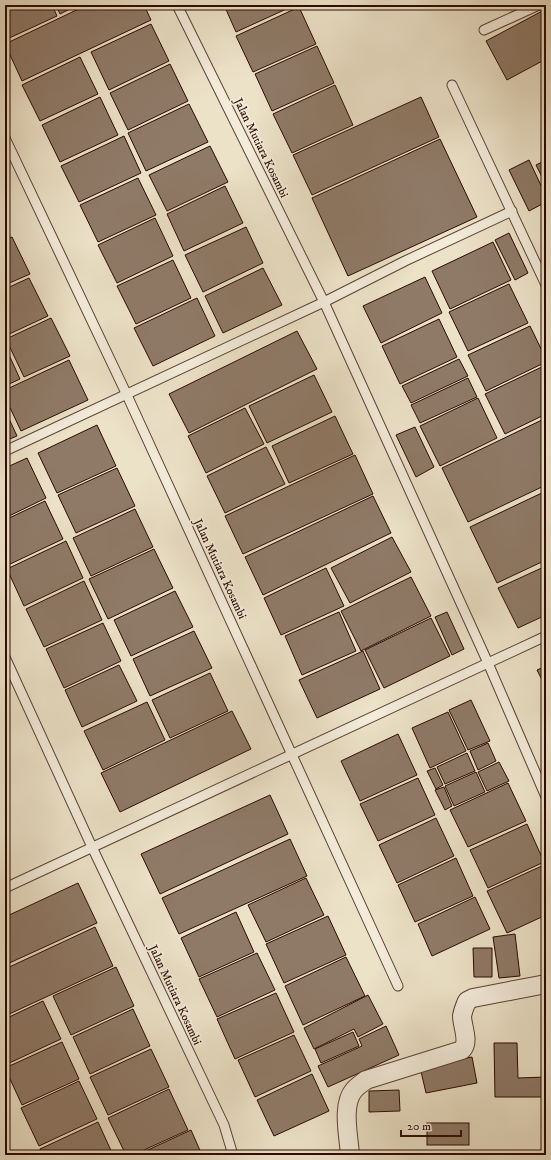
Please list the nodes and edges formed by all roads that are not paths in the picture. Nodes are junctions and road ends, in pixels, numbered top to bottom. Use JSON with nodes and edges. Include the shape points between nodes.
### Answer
{"nodes":[{"id":1,"x":176,"y":5,"type":"edge"},
{"id":2,"x":539,"y":5,"type":"edge"},
{"id":3,"x":484,"y":30,"type":"dead end"},
{"id":4,"x":452,"y":85,"type":"dead end"},
{"id":5,"x":5,"y":138,"type":"edge"},
{"id":6,"x":512,"y":211,"type":"junction"},
{"id":7,"x":546,"y":285,"type":"edge"},
{"id":8,"x":324,"y":302,"type":"junction"},
{"id":9,"x":126,"y":393,"type":"junction"},
{"id":10,"x":5,"y":451,"type":"edge"},
{"id":11,"x":546,"y":636,"type":"edge"},
{"id":12,"x":5,"y":657,"type":"edge"},
{"id":13,"x":488,"y":664,"type":"junction"},
{"id":14,"x":292,"y":755,"type":"junction"},
{"id":15,"x":546,"y":797,"type":"edge"},
{"id":16,"x":92,"y":847,"type":"junction"},
{"id":17,"x":5,"y":888,"type":"edge"},
{"id":18,"x":546,"y":984,"type":"edge"},
{"id":19,"x":398,"y":986,"type":"dead end"},
{"id":20,"x":233,"y":1155,"type":"edge"},
{"id":21,"x":350,"y":1155,"type":"edge"}],
"edges":[{"from":1,"to":8,"type":"lane","name":"Jalan Mutiara Kosambi"},
{"from":2,"to":3,"type":"lane"},
{"from":4,"to":6,"type":"lane"},
{"from":5,"to":9,"type":"lane","name":"Jalan Mutiara Kosambi"},
{"from":6,"to":7,"type":"lane"},
{"from":6,"to":8,"type":"lane"},
{"from":8,"to":9,"type":"lane"},
{"from":8,"to":13,"type":"lane","name":"Jalan Mutiara Kosambi"},
{"from":9,"to":10,"type":"lane"},
{"from":9,"to":14,"type":"lane","name":"Jalan Mutiara Kosambi"},
{"from":11,"to":13,"type":"lane"},
{"from":12,"to":16,"type":"lane","name":"Jalan Mutiara Kosambi"},
{"from":13,"to":14,"type":"lane"},
{"from":13,"to":15,"type":"lane","name":"Jalan Mutiara Kosambi"},
{"from":14,"to":16,"type":"lane"},
{"from":14,"to":19,"type":"lane","name":"Jalan Mutiara Kosambi"},
{"from":16,"to":17,"type":"lane"},
{"from":16,"to":20,"type":"lane","name":"Jalan Mutiara Kosambi","via":[[224,1125]]},
{"from":18,"to":21,"type":"street","via":[[473,998],[463,1010],[465,1044],[462,1050],[366,1080],[359,1085],[353,1091],[346,1110]]}]}
